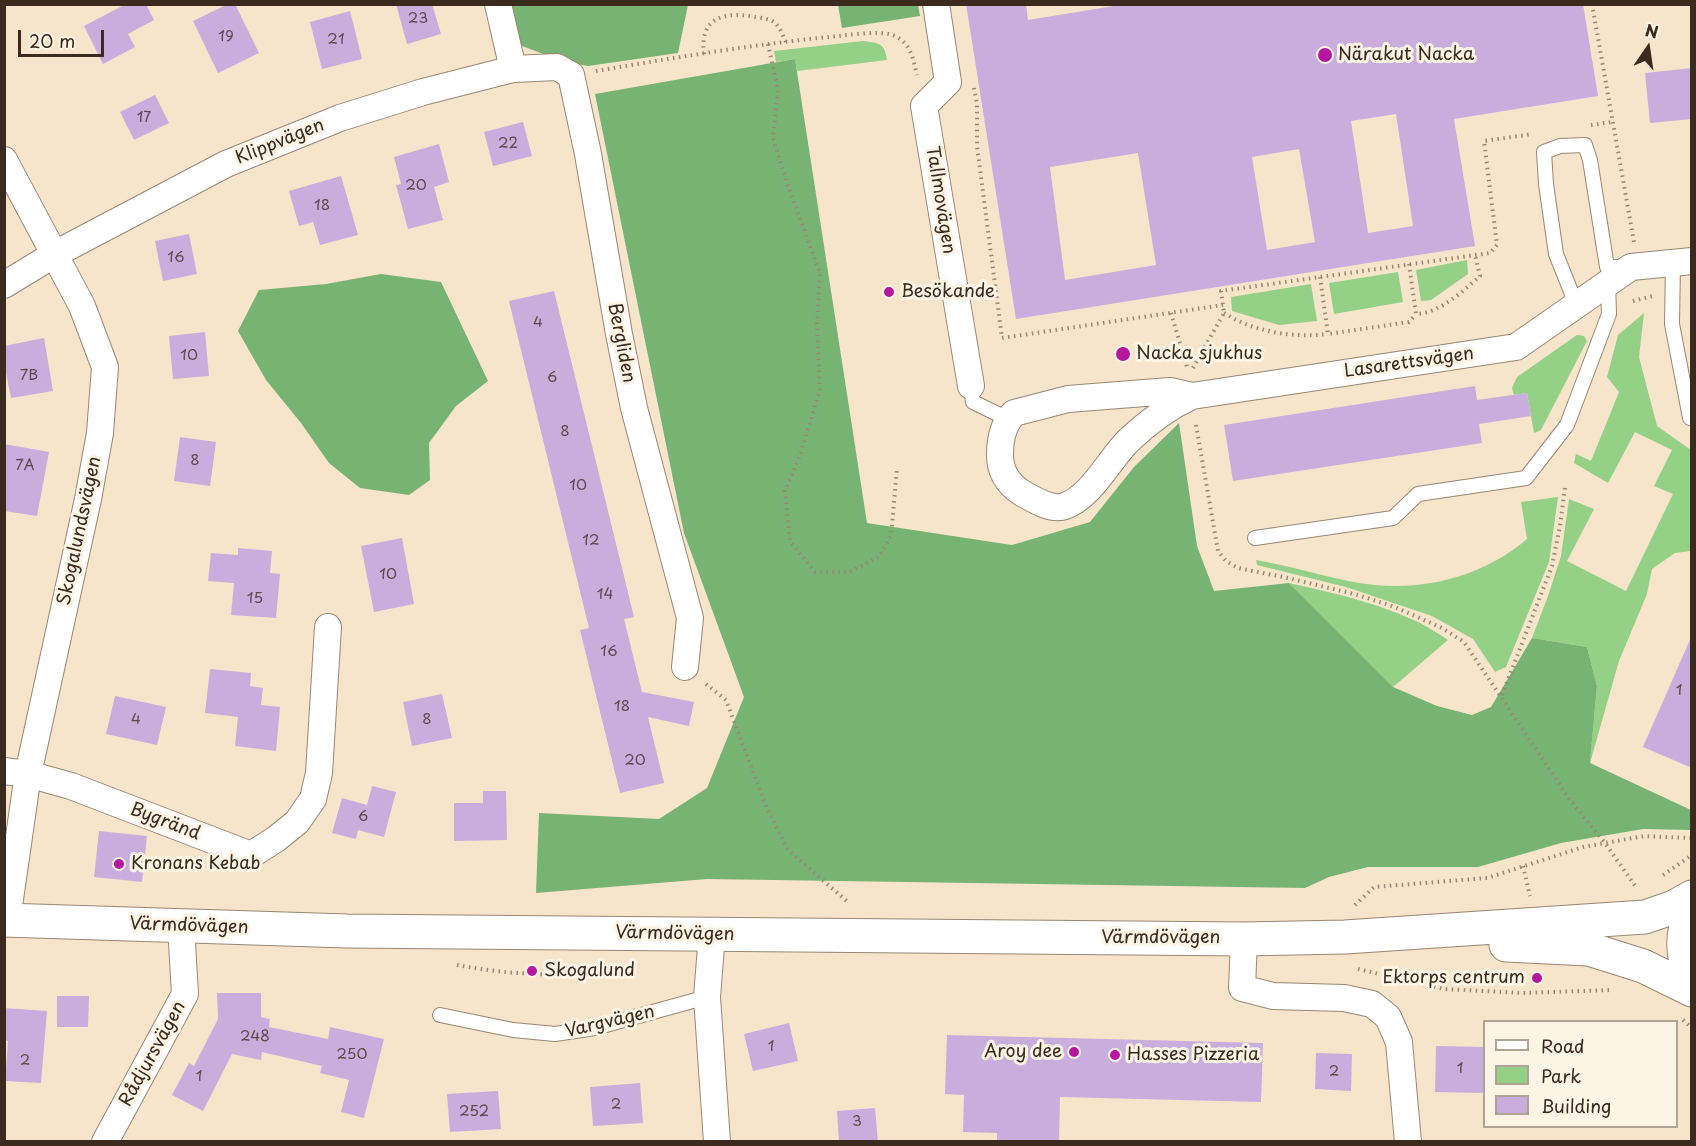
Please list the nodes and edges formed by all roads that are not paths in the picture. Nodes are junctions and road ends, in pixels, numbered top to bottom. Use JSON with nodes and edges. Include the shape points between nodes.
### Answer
{"nodes":[{"id":1,"x":498,"y":4,"type":"edge"},
{"id":2,"x":936,"y":4,"type":"edge"},
{"id":3,"x":513,"y":69,"type":"junction"},
{"id":4,"x":4,"y":160,"type":"edge"},
{"id":5,"x":55,"y":254,"type":"junction"},
{"id":6,"x":1633,"y":256,"type":"junction"},
{"id":7,"x":1682,"y":262,"type":"edge"},
{"id":8,"x":1608,"y":283,"type":"junction"},
{"id":9,"x":4,"y":285,"type":"edge"},
{"id":10,"x":1576,"y":304,"type":"junction"},
{"id":11,"x":971,"y":386,"type":"joint"},
{"id":12,"x":1193,"y":407,"type":"junction"},
{"id":13,"x":1008,"y":418,"type":"junction"},
{"id":14,"x":1690,"y":418,"type":"edge"},
{"id":15,"x":1255,"y":538,"type":"dead end"},
{"id":16,"x":328,"y":627,"type":"dead end"},
{"id":17,"x":685,"y":667,"type":"dead end"},
{"id":18,"x":16,"y":773,"type":"edge"},
{"id":19,"x":1692,"y":897,"type":"edge"},
{"id":20,"x":1692,"y":909,"type":"edge"},
{"id":21,"x":6,"y":920,"type":"edge"},
{"id":22,"x":1344,"y":922,"type":"junction"},
{"id":23,"x":181,"y":926,"type":"junction"},
{"id":24,"x":712,"y":934,"type":"junction"},
{"id":25,"x":1244,"y":939,"type":"junction"},
{"id":26,"x":1692,"y":979,"type":"edge"},
{"id":27,"x":1692,"y":990,"type":"edge"},
{"id":28,"x":707,"y":997,"type":"junction"},
{"id":29,"x":440,"y":1015,"type":"dead end"},
{"id":30,"x":105,"y":1142,"type":"edge"},
{"id":31,"x":717,"y":1142,"type":"edge"},
{"id":32,"x":1408,"y":1142,"type":"edge"}],
"edges":[{"from":1,"to":3,"type":"street"},
{"from":2,"to":11,"type":"street","name":"Tallmovägen","via":[[948,82],[924,106]]},
{"from":3,"to":5,"type":"street","name":"Klippvägen","via":[[340,118],[226,164]]},
{"from":3,"to":17,"type":"street","name":"Bergliden","via":[[557,67],[571,75],[634,408],[690,618]]},
{"from":4,"to":5,"type":"street","name":"Skogalundsvägen"},
{"from":5,"to":9,"type":"street","name":"Klippvägen"},
{"from":5,"to":18,"type":"street","name":"Skogalundsvägen","via":[[82,306],[105,367],[100,433],[88,499]]},
{"from":6,"to":7,"type":"street"},
{"from":6,"to":8,"type":"street","name":"Lasarettsvägen"},
{"from":6,"to":10,"type":"lane","via":[[1607,267],[1585,145],[1560,146],[1544,152],[1556,254]]},
{"from":7,"to":14,"type":"lane","via":[[1672,324]]},
{"from":8,"to":10,"type":"street","name":"Lasarettsvägen"},
{"from":8,"to":15,"type":"lane","via":[[1609,314],[1567,424],[1526,478],[1418,494],[1393,518]]},
{"from":10,"to":12,"type":"street","name":"Lasarettsvägen","via":[[1516,347]]},
{"from":11,"to":13,"type":"lane","name":"Tallmovägen","via":[[973,402]]},
{"from":12,"to":13,"type":"street","name":"Lasarettsvägen","via":[[1170,391],[1068,399]]},
{"from":12,"to":13,"type":"street","name":"Lasarettsvägen","via":[[1162,412],[1128,441],[1083,496],[1063,507],[1035,500],[1007,479],[1000,453]]},
{"from":16,"to":18,"type":"street","name":"Bygränd","via":[[319,773],[313,799],[297,822],[251,855],[71,786]]},
{"from":18,"to":21,"type":"street","name":"Skogalundsvägen"},
{"from":19,"to":22,"type":"main road","name":"Värmdövägen","via":[[1645,917]]},
{"from":20,"to":26,"type":"main road","via":[[1682,944]]},
{"from":21,"to":23,"type":"main road","name":"Värmdövägen"},
{"from":22,"to":25,"type":"main road","name":"Värmdövägen"},
{"from":22,"to":27,"type":"main road","name":"Värmdövägen","via":[[1588,949],[1643,966]]},
{"from":23,"to":24,"type":"main road","name":"Värmdövägen"},
{"from":23,"to":30,"type":"street","name":"Rådjursvägen","via":[[185,994]]},
{"from":24,"to":25,"type":"main road","name":"Värmdövägen"},
{"from":24,"to":28,"type":"street"},
{"from":25,"to":32,"type":"street","via":[[1242,988],[1273,996],[1344,998],[1372,1004],[1388,1017],[1399,1042]]},
{"from":28,"to":29,"type":"lane","name":"Vargvägen","via":[[595,1028],[555,1034]]},
{"from":28,"to":31,"type":"street"}]}
